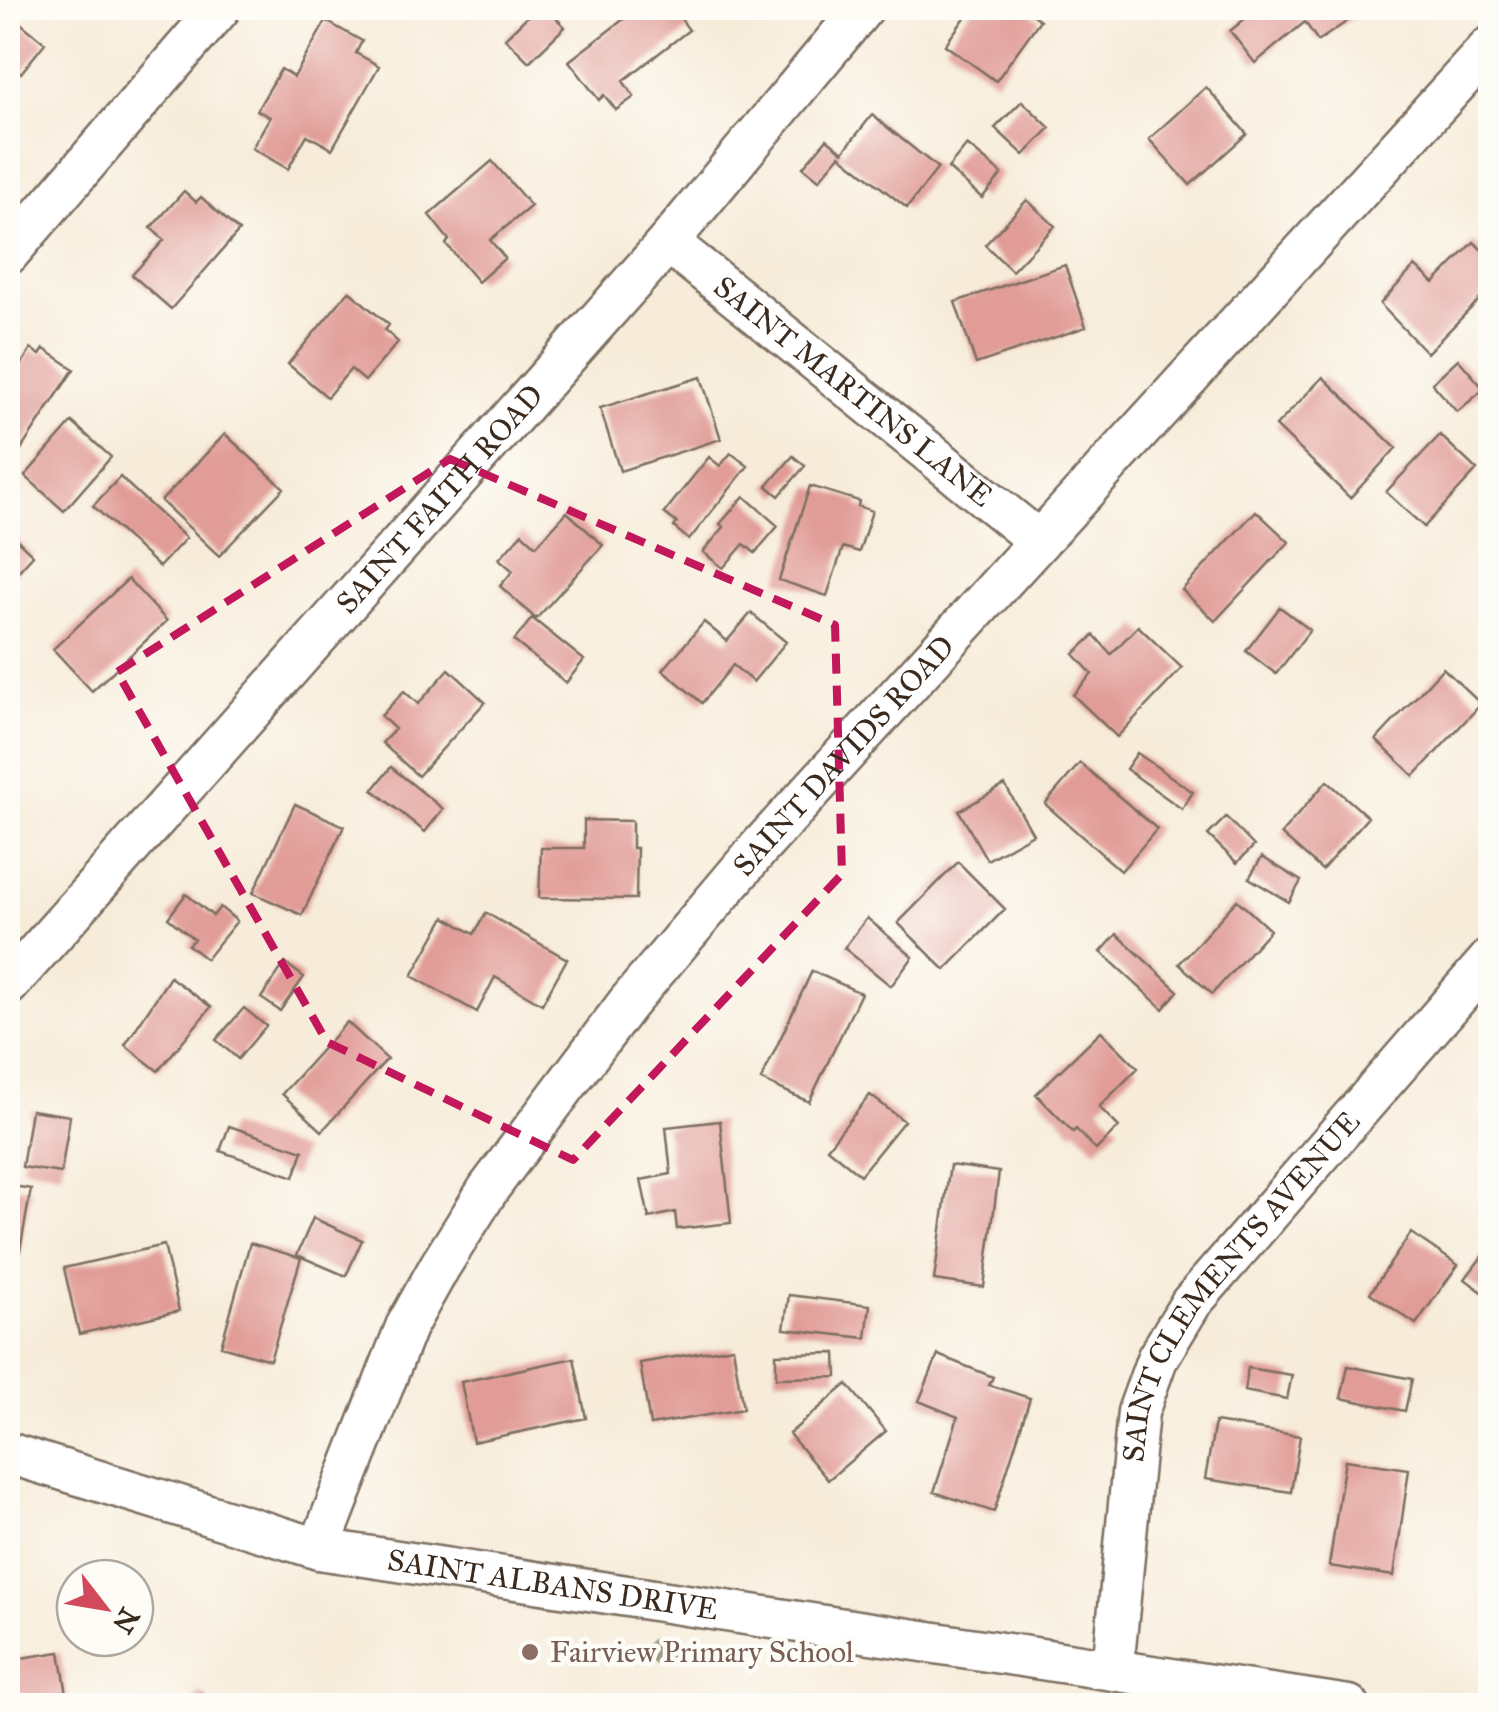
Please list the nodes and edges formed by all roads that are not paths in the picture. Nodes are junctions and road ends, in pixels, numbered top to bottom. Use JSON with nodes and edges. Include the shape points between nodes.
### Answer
{"nodes":[{"id":1,"x":220,"y":8,"type":"edge"},
{"id":2,"x":863,"y":8,"type":"edge"},
{"id":3,"x":1490,"y":47,"type":"edge"},
{"id":4,"x":668,"y":242,"type":"junction"},
{"id":5,"x":8,"y":254,"type":"edge"},
{"id":6,"x":1038,"y":541,"type":"junction"},
{"id":7,"x":1490,"y":960,"type":"edge"},
{"id":8,"x":8,"y":985,"type":"edge"},
{"id":9,"x":8,"y":1454,"type":"edge"},
{"id":10,"x":318,"y":1549,"type":"junction"},
{"id":11,"x":1113,"y":1670,"type":"junction"},
{"id":12,"x":1230,"y":1698,"type":"edge"},
{"id":13,"x":1350,"y":1706,"type":"edge"}],
"edges":[{"from":1,"to":5,"type":"street"},
{"from":2,"to":4,"type":"street","name":"SAINT FAITH ROAD"},
{"from":3,"to":6,"type":"street","name":"SAINT DAVIDS ROAD"},
{"from":4,"to":6,"type":"street","name":"SAINT MARTINS LANE"},
{"from":4,"to":8,"type":"street","name":"SAINT FAITH ROAD"},
{"from":6,"to":10,"type":"street","name":"SAINT DAVIDS ROAD","via":[[759,848],[627,1004],[489,1188],[406,1327]]},
{"from":7,"to":11,"type":"street","name":"SAINT CLEMENTS AVENUE","via":[[1192,1303],[1157,1359],[1138,1412]]},
{"from":9,"to":10,"type":"street","name":"SAINT ALBANS DRIVE"},
{"from":10,"to":11,"type":"street","name":"SAINT ALBANS DRIVE"},
{"from":11,"to":12,"type":"street","name":"SAINT ALBANS DRIVE"},
{"from":12,"to":13,"type":"street","name":"SAINT ALBANS DRIVE"}]}
